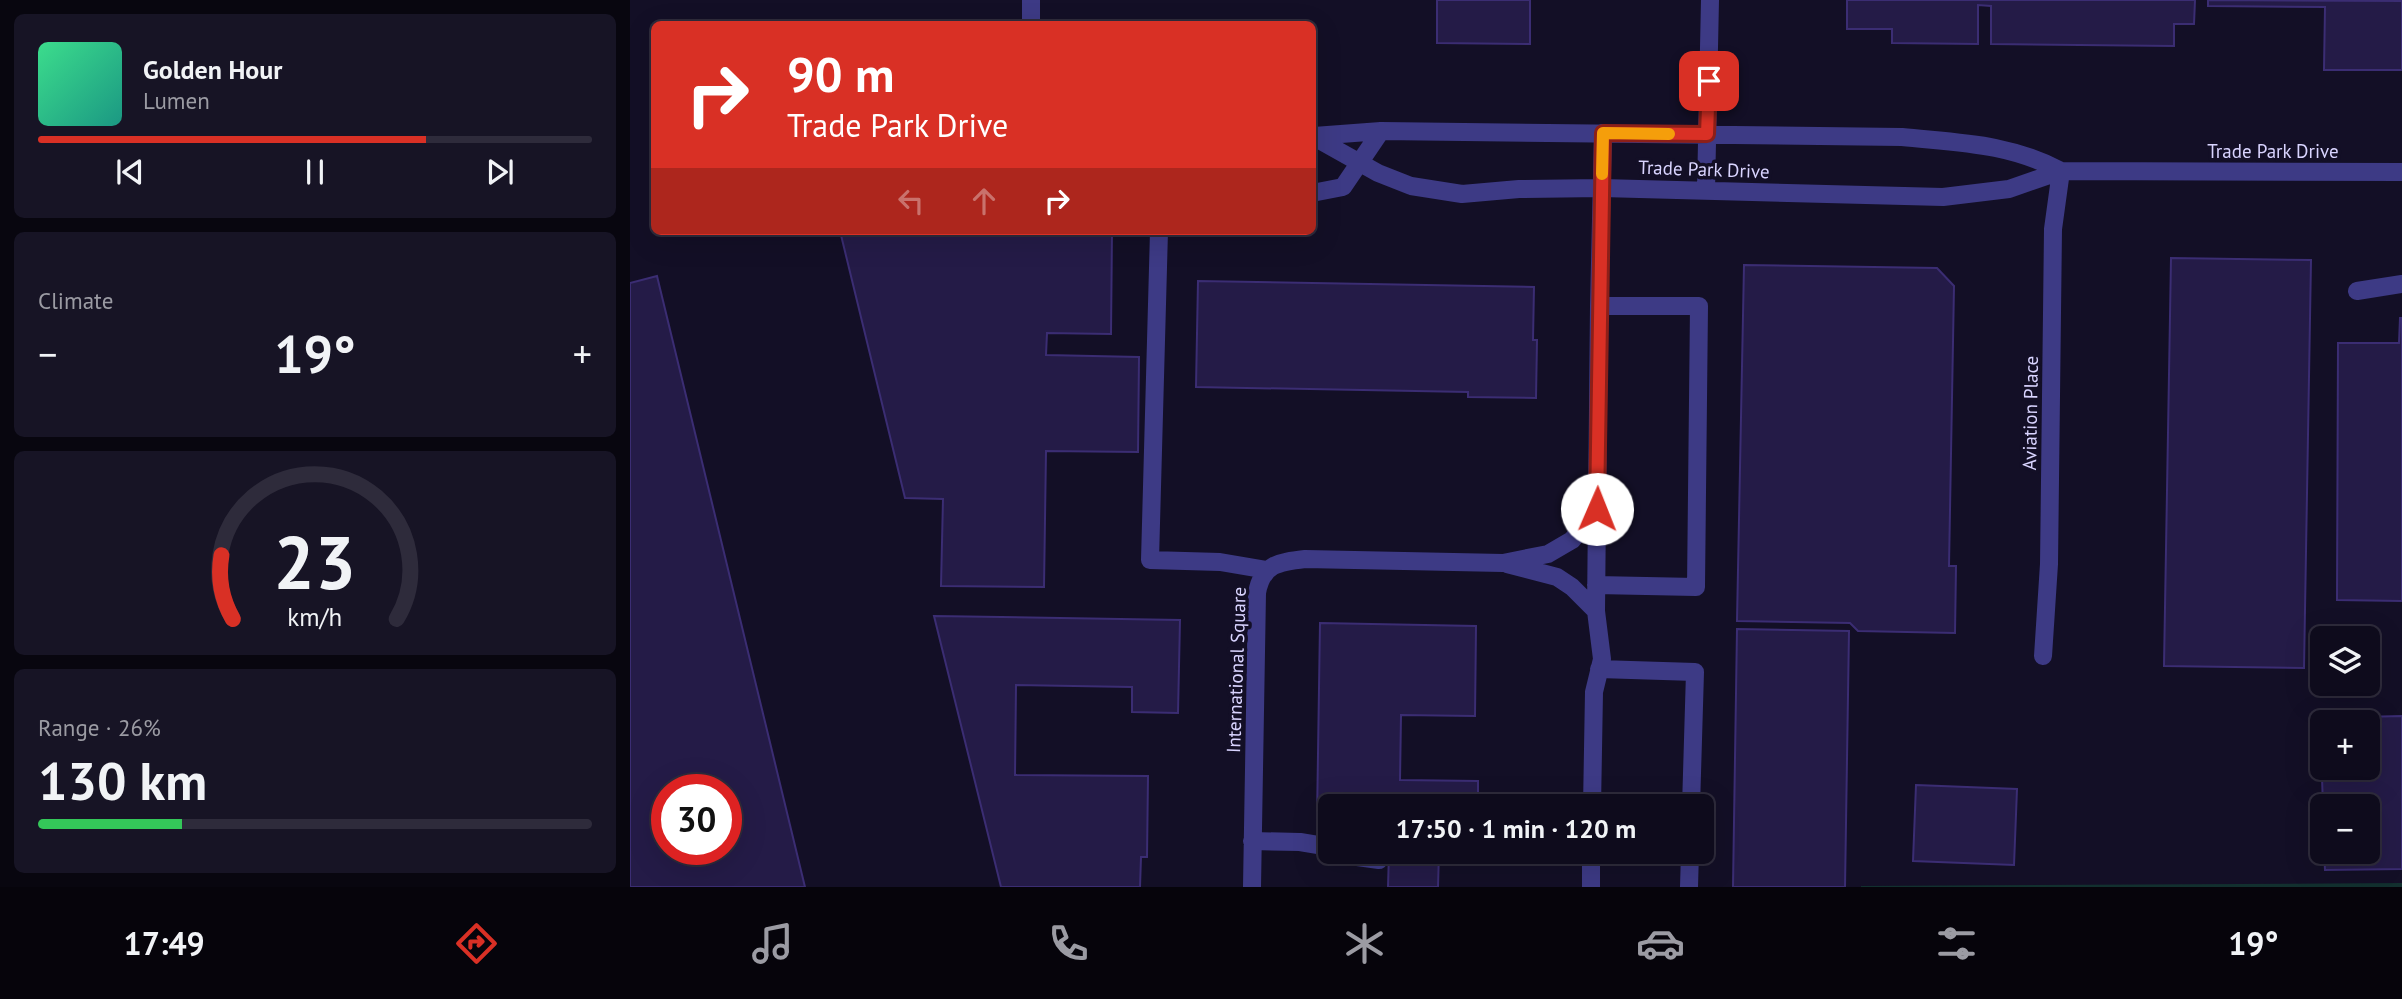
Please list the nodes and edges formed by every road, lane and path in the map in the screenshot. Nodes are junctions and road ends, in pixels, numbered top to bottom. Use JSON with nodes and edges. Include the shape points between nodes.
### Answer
{"nodes":[{"id":1,"x":1031,"y":0,"type":"edge"},
{"id":2,"x":1710,"y":0,"type":"edge"},
{"id":3,"x":1031,"y":21,"type":"edge"},
{"id":4,"x":1381,"y":131,"type":"junction"},
{"id":5,"x":1603,"y":133,"type":"junction"},
{"id":6,"x":1707,"y":134,"type":"junction"},
{"id":7,"x":1316,"y":136,"type":"edge"},
{"id":8,"x":1316,"y":138,"type":"edge"},
{"id":9,"x":1359,"y":162,"type":"junction"},
{"id":10,"x":2061,"y":171,"type":"junction"},
{"id":11,"x":2402,"y":172,"type":"edge"},
{"id":12,"x":1602,"y":188,"type":"junction"},
{"id":13,"x":1706,"y":190,"type":"junction"},
{"id":14,"x":1316,"y":192,"type":"edge"},
{"id":15,"x":1159,"y":235,"type":"edge"},
{"id":16,"x":2402,"y":284,"type":"edge"},
{"id":17,"x":2357,"y":290,"type":"dead end"},
{"id":18,"x":1599,"y":306,"type":"junction"},
{"id":19,"x":1597,"y":509,"type":"junction"},
{"id":20,"x":1503,"y":563,"type":"junction"},
{"id":21,"x":1267,"y":570,"type":"junction"},
{"id":22,"x":1596,"y":585,"type":"junction"},
{"id":23,"x":1596,"y":611,"type":"junction"},
{"id":24,"x":2043,"y":656,"type":"dead end"},
{"id":25,"x":1599,"y":669,"type":"junction"},
{"id":26,"x":1592,"y":794,"type":"edge"},
{"id":27,"x":1691,"y":794,"type":"edge"},
{"id":28,"x":1252,"y":841,"type":"junction"},
{"id":29,"x":1318,"y":845,"type":"edge"},
{"id":30,"x":1591,"y":864,"type":"edge"},
{"id":31,"x":1690,"y":864,"type":"edge"},
{"id":32,"x":1252,"y":887,"type":"edge"},
{"id":33,"x":1591,"y":887,"type":"edge"},
{"id":34,"x":1689,"y":887,"type":"edge"}],
"edges":[{"from":1,"to":3,"type":"street"},
{"from":2,"to":6,"type":"street"},
{"from":4,"to":5,"type":"street","name":"Trade Park Drive"},
{"from":4,"to":7,"type":"street","name":"Trade Park Drive"},
{"from":4,"to":9,"type":"street"},
{"from":5,"to":6,"type":"street","name":"Trade Park Drive"},
{"from":5,"to":12,"type":"street"},
{"from":6,"to":10,"type":"street","name":"Trade Park Drive","via":[[1902,137],[1984,145],[2034,157]]},
{"from":6,"to":13,"type":"street"},
{"from":8,"to":9,"type":"street","name":"Trade Park Drive"},
{"from":9,"to":12,"type":"street","name":"Trade Park Drive","via":[[1411,186],[1462,194]]},
{"from":9,"to":14,"type":"street","via":[[1343,187]]},
{"from":10,"to":11,"type":"street","name":"Trade Park Drive"},
{"from":10,"to":13,"type":"street","name":"Trade Park Drive","via":[[2009,189],[1943,197]]},
{"from":10,"to":24,"type":"street","name":"Aviation Place","via":[[2053,229],[2049,564]]},
{"from":12,"to":13,"type":"street","name":"Trade Park Drive"},
{"from":12,"to":18,"type":"street"},
{"from":15,"to":21,"type":"street","via":[[1150,560],[1220,562]]},
{"from":16,"to":17,"type":"street"},
{"from":18,"to":19,"type":"street"},
{"from":18,"to":22,"type":"street","via":[[1699,306],[1699,319],[1696,587]]},
{"from":19,"to":20,"type":"street","name":"International Square","via":[[1572,540],[1548,554]]},
{"from":19,"to":22,"type":"street"},
{"from":20,"to":21,"type":"street","name":"International Square","via":[[1305,559]]},
{"from":20,"to":23,"type":"street","name":"International Square","via":[[1557,577]]},
{"from":21,"to":28,"type":"street","name":"International Square","via":[[1259,579],[1257,593]]},
{"from":22,"to":23,"type":"street"},
{"from":23,"to":25,"type":"street","via":[[1602,659]]},
{"from":25,"to":26,"type":"street","via":[[1594,692]]},
{"from":25,"to":27,"type":"street","via":[[1695,672]]},
{"from":28,"to":29,"type":"street"},
{"from":28,"to":32,"type":"street","name":"International Square"},
{"from":30,"to":33,"type":"street"},
{"from":31,"to":34,"type":"street"}]}
